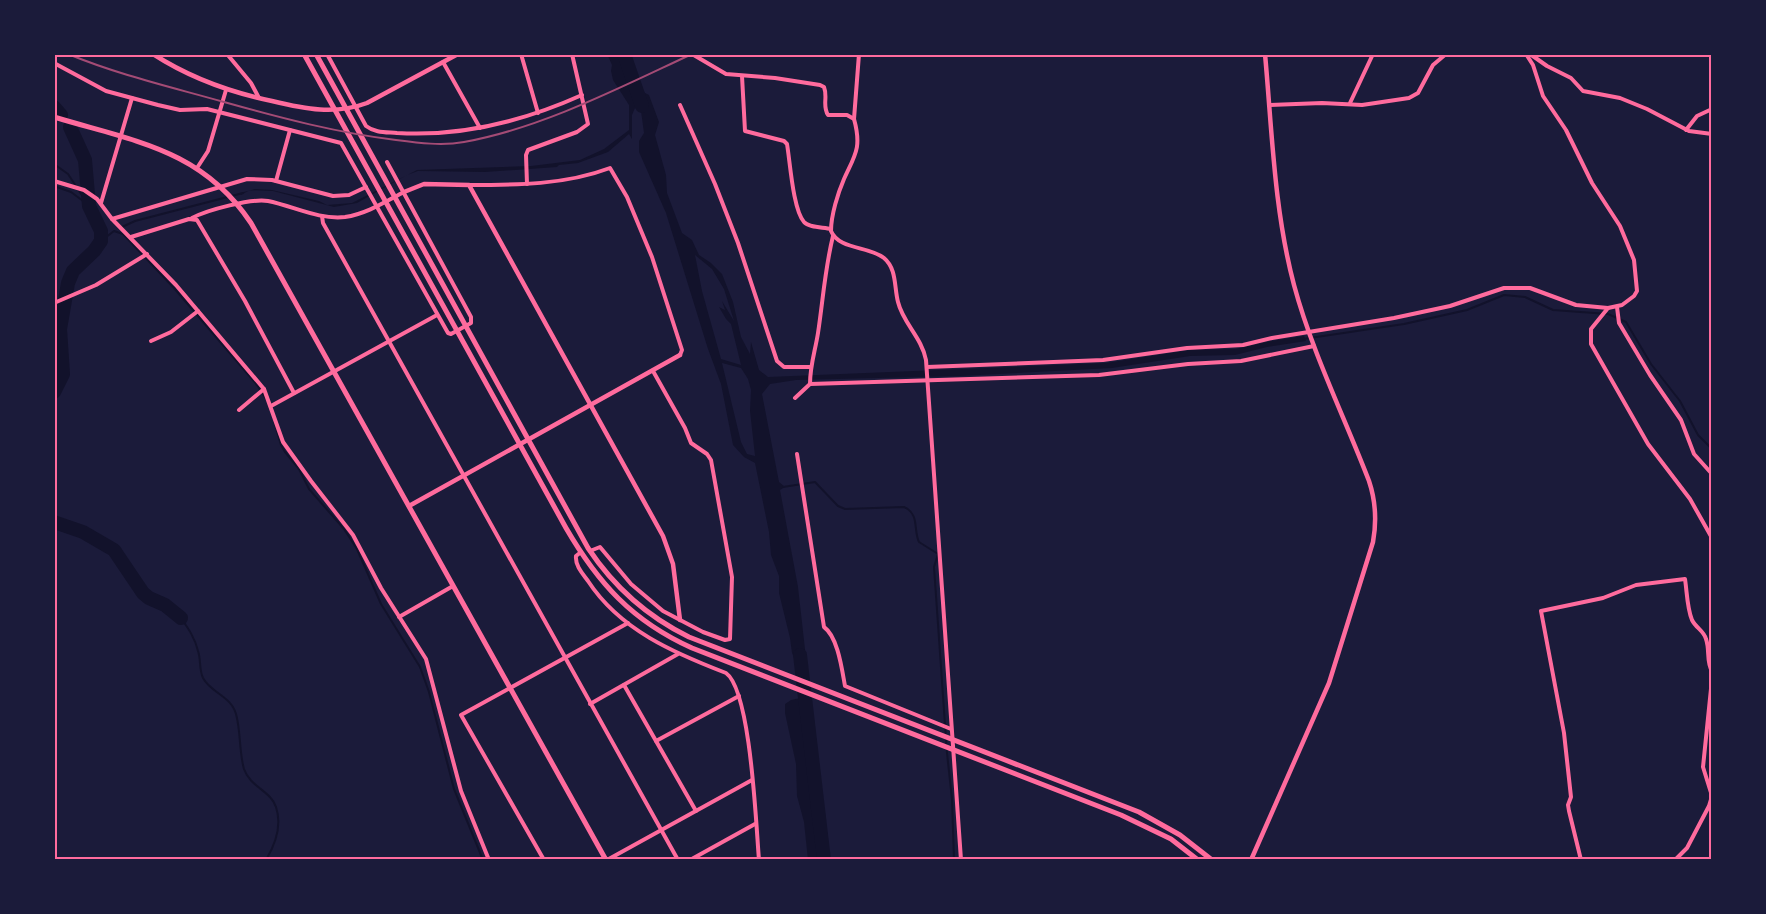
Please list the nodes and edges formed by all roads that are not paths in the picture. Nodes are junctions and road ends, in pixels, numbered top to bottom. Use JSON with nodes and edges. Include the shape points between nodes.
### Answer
{"nodes":[{"id":1,"x":153,"y":54,"type":"edge"},
{"id":2,"x":227,"y":54,"type":"edge"},
{"id":3,"x":304,"y":54,"type":"edge"},
{"id":4,"x":316,"y":54,"type":"edge"},
{"id":5,"x":327,"y":54,"type":"edge"},
{"id":6,"x":458,"y":54,"type":"edge"},
{"id":7,"x":521,"y":54,"type":"edge"},
{"id":8,"x":572,"y":54,"type":"edge"},
{"id":9,"x":692,"y":54,"type":"edge"},
{"id":10,"x":859,"y":54,"type":"edge"},
{"id":11,"x":1265,"y":54,"type":"edge"},
{"id":12,"x":1373,"y":54,"type":"edge"},
{"id":13,"x":1446,"y":54,"type":"edge"},
{"id":14,"x":1528,"y":54,"type":"edge"},
{"id":15,"x":443,"y":62,"type":"junction"},
{"id":16,"x":54,"y":63,"type":"edge"},
{"id":17,"x":742,"y":76,"type":"junction"},
{"id":18,"x":226,"y":90,"type":"junction"},
{"id":19,"x":582,"y":95,"type":"junction"},
{"id":20,"x":132,"y":98,"type":"junction"},
{"id":21,"x":259,"y":98,"type":"junction"},
{"id":22,"x":1350,"y":103,"type":"junction"},
{"id":23,"x":681,"y":105,"type":"dead end"},
{"id":24,"x":1270,"y":105,"type":"junction"},
{"id":25,"x":356,"y":107,"type":"junction"},
{"id":26,"x":1712,"y":109,"type":"edge"},
{"id":27,"x":219,"y":113,"type":"junction"},
{"id":28,"x":538,"y":113,"type":"junction"},
{"id":29,"x":54,"y":117,"type":"edge"},
{"id":30,"x":854,"y":119,"type":"junction"},
{"id":31,"x":480,"y":128,"type":"junction"},
{"id":32,"x":290,"y":130,"type":"junction"},
{"id":33,"x":1686,"y":130,"type":"junction"},
{"id":34,"x":1712,"y":134,"type":"edge"},
{"id":35,"x":120,"y":137,"type":"junction"},
{"id":36,"x":387,"y":162,"type":"dead end"},
{"id":37,"x":197,"y":168,"type":"junction"},
{"id":38,"x":54,"y":181,"type":"edge"},
{"id":39,"x":276,"y":181,"type":"junction"},
{"id":40,"x":527,"y":184,"type":"junction"},
{"id":41,"x":469,"y":185,"type":"junction"},
{"id":42,"x":220,"y":186,"type":"junction"},
{"id":43,"x":366,"y":187,"type":"junction"},
{"id":44,"x":404,"y":192,"type":"junction"},
{"id":45,"x":235,"y":202,"type":"junction"},
{"id":46,"x":100,"y":203,"type":"junction"},
{"id":47,"x":377,"y":206,"type":"junction"},
{"id":48,"x":322,"y":216,"type":"junction"},
{"id":49,"x":191,"y":218,"type":"junction"},
{"id":50,"x":112,"y":219,"type":"junction"},
{"id":51,"x":831,"y":229,"type":"junction"},
{"id":52,"x":833,"y":235,"type":"junction"},
{"id":53,"x":130,"y":237,"type":"junction"},
{"id":54,"x":147,"y":254,"type":"junction"},
{"id":55,"x":54,"y":303,"type":"edge"},
{"id":56,"x":1617,"y":307,"type":"junction"},
{"id":57,"x":1608,"y":308,"type":"junction"},
{"id":58,"x":198,"y":311,"type":"junction"},
{"id":59,"x":437,"y":315,"type":"junction"},
{"id":60,"x":466,"y":326,"type":"junction"},
{"id":61,"x":458,"y":330,"type":"junction"},
{"id":62,"x":1310,"y":333,"type":"junction"},
{"id":63,"x":151,"y":341,"type":"dead end"},
{"id":64,"x":388,"y":341,"type":"junction"},
{"id":65,"x":1314,"y":344,"type":"junction"},
{"id":66,"x":680,"y":356,"type":"joint"},
{"id":67,"x":810,"y":367,"type":"junction"},
{"id":68,"x":927,"y":367,"type":"junction"},
{"id":69,"x":334,"y":371,"type":"junction"},
{"id":70,"x":653,"y":371,"type":"junction"},
{"id":71,"x":928,"y":381,"type":"junction"},
{"id":72,"x":810,"y":384,"type":"junction"},
{"id":73,"x":264,"y":389,"type":"junction"},
{"id":74,"x":294,"y":393,"type":"junction"},
{"id":75,"x":795,"y":399,"type":"dead end"},
{"id":76,"x":271,"y":405,"type":"junction"},
{"id":77,"x":590,"y":406,"type":"junction"},
{"id":78,"x":239,"y":410,"type":"dead end"},
{"id":79,"x":528,"y":440,"type":"junction"},
{"id":80,"x":520,"y":444,"type":"junction"},
{"id":81,"x":797,"y":453,"type":"dead end"},
{"id":82,"x":1712,"y":474,"type":"edge"},
{"id":83,"x":462,"y":476,"type":"junction"},
{"id":84,"x":409,"y":506,"type":"junction"},
{"id":85,"x":1712,"y":538,"type":"edge"},
{"id":86,"x":590,"y":551,"type":"junction"},
{"id":87,"x":581,"y":552,"type":"junction"},
{"id":88,"x":453,"y":586,"type":"junction"},
{"id":89,"x":399,"y":617,"type":"junction"},
{"id":90,"x":680,"y":620,"type":"junction"},
{"id":91,"x":628,"y":623,"type":"junction"},
{"id":92,"x":678,"y":654,"type":"junction"},
{"id":93,"x":564,"y":658,"type":"junction"},
{"id":94,"x":1712,"y":671,"type":"edge"},
{"id":95,"x":1712,"y":679,"type":"edge"},
{"id":96,"x":624,"y":685,"type":"junction"},
{"id":97,"x":510,"y":688,"type":"junction"},
{"id":98,"x":739,"y":696,"type":"junction"},
{"id":99,"x":590,"y":704,"type":"junction"},
{"id":100,"x":951,"y":729,"type":"junction"},
{"id":101,"x":951,"y":739,"type":"junction"},
{"id":102,"x":656,"y":741,"type":"junction"},
{"id":103,"x":952,"y":749,"type":"junction"},
{"id":104,"x":752,"y":780,"type":"junction"},
{"id":105,"x":696,"y":811,"type":"junction"},
{"id":106,"x":756,"y":824,"type":"junction"},
{"id":107,"x":661,"y":830,"type":"junction"},
{"id":108,"x":489,"y":860,"type":"edge"},
{"id":109,"x":544,"y":860,"type":"edge"},
{"id":110,"x":606,"y":860,"type":"edge"},
{"id":111,"x":678,"y":860,"type":"edge"},
{"id":112,"x":690,"y":860,"type":"edge"},
{"id":113,"x":759,"y":860,"type":"edge"},
{"id":114,"x":961,"y":860,"type":"edge"},
{"id":115,"x":1198,"y":860,"type":"edge"},
{"id":116,"x":1212,"y":860,"type":"edge"},
{"id":117,"x":1251,"y":860,"type":"edge"},
{"id":118,"x":1581,"y":860,"type":"edge"},
{"id":119,"x":1675,"y":860,"type":"edge"}],
"edges":[{"from":1,"to":18,"type":"street"},
{"from":2,"to":21,"type":"street"},
{"from":3,"to":61,"type":"main road"},
{"from":4,"to":60,"type":"main road"},
{"from":5,"to":25,"type":"street"},
{"from":6,"to":15,"type":"street"},
{"from":7,"to":28,"type":"street"},
{"from":8,"to":19,"type":"street"},
{"from":9,"to":17,"type":"street","via":[[720,72]]},
{"from":10,"to":30,"type":"street"},
{"from":11,"to":24,"type":"street"},
{"from":12,"to":22,"type":"street"},
{"from":13,"to":22,"type":"street","via":[[1433,65],[1414,95],[1377,104]]},
{"from":14,"to":33,"type":"street","via":[[1571,78],[1583,91],[1626,100]]},
{"from":14,"to":56,"type":"street","via":[[1543,96],[1566,130],[1633,255],[1637,291]]},
{"from":15,"to":25,"type":"street"},
{"from":15,"to":31,"type":"street"},
{"from":16,"to":20,"type":"street","via":[[102,89]]},
{"from":17,"to":30,"type":"street","via":[[820,85],[824,87],[824,110],[828,115]]},
{"from":17,"to":51,"type":"street","via":[[745,130],[787,144],[792,185],[803,220]]},
{"from":18,"to":21,"type":"street"},
{"from":18,"to":27,"type":"street"},
{"from":19,"to":28,"type":"street"},
{"from":19,"to":40,"type":"street","via":[[587,126],[528,150]]},
{"from":20,"to":27,"type":"street","via":[[176,109]]},
{"from":20,"to":35,"type":"street"},
{"from":21,"to":25,"type":"street","via":[[314,110]]},
{"from":22,"to":24,"type":"street"},
{"from":23,"to":67,"type":"street","via":[[727,213],[777,361],[781,366]]},
{"from":24,"to":62,"type":"street","via":[[1286,251]]},
{"from":25,"to":31,"type":"street","via":[[366,126],[376,131],[433,133]]},
{"from":26,"to":33,"type":"street","via":[[1697,116]]},
{"from":27,"to":32,"type":"street"},
{"from":27,"to":37,"type":"street","via":[[208,151]]},
{"from":28,"to":31,"type":"street"},
{"from":29,"to":35,"type":"main road"},
{"from":30,"to":51,"type":"street","via":[[856,155],[842,184]]},
{"from":32,"to":39,"type":"street"},
{"from":32,"to":43,"type":"street","via":[[341,143]]},
{"from":33,"to":34,"type":"street"},
{"from":35,"to":37,"type":"main road","via":[[168,152]]},
{"from":35,"to":46,"type":"street"},
{"from":36,"to":44,"type":"street"},
{"from":37,"to":42,"type":"main road"},
{"from":38,"to":46,"type":"street","via":[[91,193]]},
{"from":39,"to":42,"type":"street","via":[[254,178]]},
{"from":39,"to":43,"type":"street","via":[[333,196],[349,195]]},
{"from":40,"to":41,"type":"street"},
{"from":40,"to":66,"type":"street","via":[[572,179],[610,168],[627,197],[654,264],[682,350]]},
{"from":41,"to":44,"type":"street","via":[[423,184]]},
{"from":41,"to":77,"type":"street"},
{"from":42,"to":45,"type":"main road"},
{"from":42,"to":50,"type":"street"},
{"from":43,"to":47,"type":"street"},
{"from":44,"to":47,"type":"street"},
{"from":44,"to":60,"type":"street","via":[[471,317],[472,322]]},
{"from":45,"to":48,"type":"street","via":[[266,201]]},
{"from":45,"to":49,"type":"street"},
{"from":45,"to":69,"type":"main road","via":[[251,223]]},
{"from":46,"to":50,"type":"street"},
{"from":47,"to":48,"type":"street","via":[[345,217]]},
{"from":47,"to":59,"type":"street"},
{"from":48,"to":64,"type":"street"},
{"from":49,"to":53,"type":"street"},
{"from":49,"to":74,"type":"street","via":[[199,222]]},
{"from":50,"to":53,"type":"street"},
{"from":51,"to":52,"type":"street"},
{"from":52,"to":67,"type":"street"},
{"from":52,"to":68,"type":"street","via":[[887,262],[900,308],[923,348]]},
{"from":53,"to":54,"type":"street"},
{"from":54,"to":55,"type":"street","via":[[105,281]]},
{"from":54,"to":58,"type":"street"},
{"from":56,"to":57,"type":"street"},
{"from":56,"to":82,"type":"street","via":[[1621,326],[1681,420],[1694,454]]},
{"from":57,"to":62,"type":"street","via":[[1576,306],[1530,288],[1504,288],[1427,311]]},
{"from":57,"to":85,"type":"street","via":[[1591,329],[1591,344],[1648,444],[1690,499]]},
{"from":58,"to":63,"type":"street","via":[[171,332]]},
{"from":58,"to":73,"type":"street"},
{"from":59,"to":61,"type":"street","via":[[449,334]]},
{"from":59,"to":64,"type":"street"},
{"from":60,"to":61,"type":"street"},
{"from":60,"to":79,"type":"main road"},
{"from":61,"to":80,"type":"main road"},
{"from":62,"to":65,"type":"street"},
{"from":62,"to":68,"type":"street","via":[[1243,345],[1103,360]]},
{"from":64,"to":69,"type":"street"},
{"from":64,"to":83,"type":"street"},
{"from":65,"to":71,"type":"street","via":[[1241,361],[1099,375]]},
{"from":65,"to":117,"type":"street","via":[[1370,481],[1375,499],[1375,530],[1329,683]]},
{"from":66,"to":70,"type":"street"},
{"from":67,"to":72,"type":"street"},
{"from":68,"to":71,"type":"street"},
{"from":69,"to":74,"type":"street"},
{"from":69,"to":84,"type":"main road"},
{"from":70,"to":77,"type":"street"},
{"from":70,"to":90,"type":"street","via":[[691,443],[711,460],[732,577],[730,639],[720,639]]},
{"from":71,"to":72,"type":"street"},
{"from":71,"to":100,"type":"street"},
{"from":72,"to":75,"type":"street"},
{"from":73,"to":76,"type":"street"},
{"from":73,"to":78,"type":"street"},
{"from":74,"to":76,"type":"street"},
{"from":76,"to":89,"type":"street","via":[[283,442],[353,535]]},
{"from":77,"to":79,"type":"street"},
{"from":77,"to":90,"type":"street","via":[[663,536],[673,564]]},
{"from":79,"to":80,"type":"street"},
{"from":79,"to":86,"type":"main road"},
{"from":80,"to":83,"type":"street"},
{"from":80,"to":87,"type":"main road"},
{"from":81,"to":100,"type":"street","via":[[824,627],[835,644],[845,686]]},
{"from":83,"to":84,"type":"street"},
{"from":83,"to":93,"type":"street"},
{"from":84,"to":88,"type":"main road"},
{"from":86,"to":90,"type":"street","via":[[600,547],[631,584]]},
{"from":86,"to":101,"type":"main road","via":[[614,584],[676,631]]},
{"from":87,"to":91,"type":"street","via":[[576,562],[590,585]]},
{"from":87,"to":103,"type":"main road","via":[[616,597],[674,640]]},
{"from":88,"to":89,"type":"street"},
{"from":88,"to":97,"type":"main road"},
{"from":89,"to":108,"type":"street","via":[[426,659],[461,791]]},
{"from":91,"to":92,"type":"street"},
{"from":91,"to":93,"type":"street"},
{"from":92,"to":96,"type":"street"},
{"from":92,"to":98,"type":"street","via":[[726,673]]},
{"from":93,"to":97,"type":"street"},
{"from":93,"to":99,"type":"street"},
{"from":94,"to":118,"type":"street","via":[[1706,639],[1692,619],[1685,579],[1636,585],[1603,598],[1541,611],[1564,733],[1571,797],[1568,805]]},
{"from":95,"to":119,"type":"street","via":[[1703,767],[1712,796],[1687,848]]},
{"from":96,"to":99,"type":"street"},
{"from":96,"to":102,"type":"street"},
{"from":97,"to":109,"type":"street","via":[[461,715]]},
{"from":97,"to":110,"type":"main road"},
{"from":98,"to":102,"type":"street"},
{"from":98,"to":104,"type":"street"},
{"from":99,"to":107,"type":"street"},
{"from":100,"to":101,"type":"street"},
{"from":101,"to":103,"type":"street"},
{"from":101,"to":116,"type":"main road","via":[[1149,817],[1191,842]]},
{"from":102,"to":105,"type":"street"},
{"from":103,"to":114,"type":"street"},
{"from":103,"to":115,"type":"main road","via":[[1141,823]]},
{"from":104,"to":105,"type":"street"},
{"from":104,"to":106,"type":"street"},
{"from":105,"to":107,"type":"street"},
{"from":106,"to":112,"type":"street"},
{"from":106,"to":113,"type":"street"},
{"from":107,"to":110,"type":"street"},
{"from":107,"to":111,"type":"street"}]}
